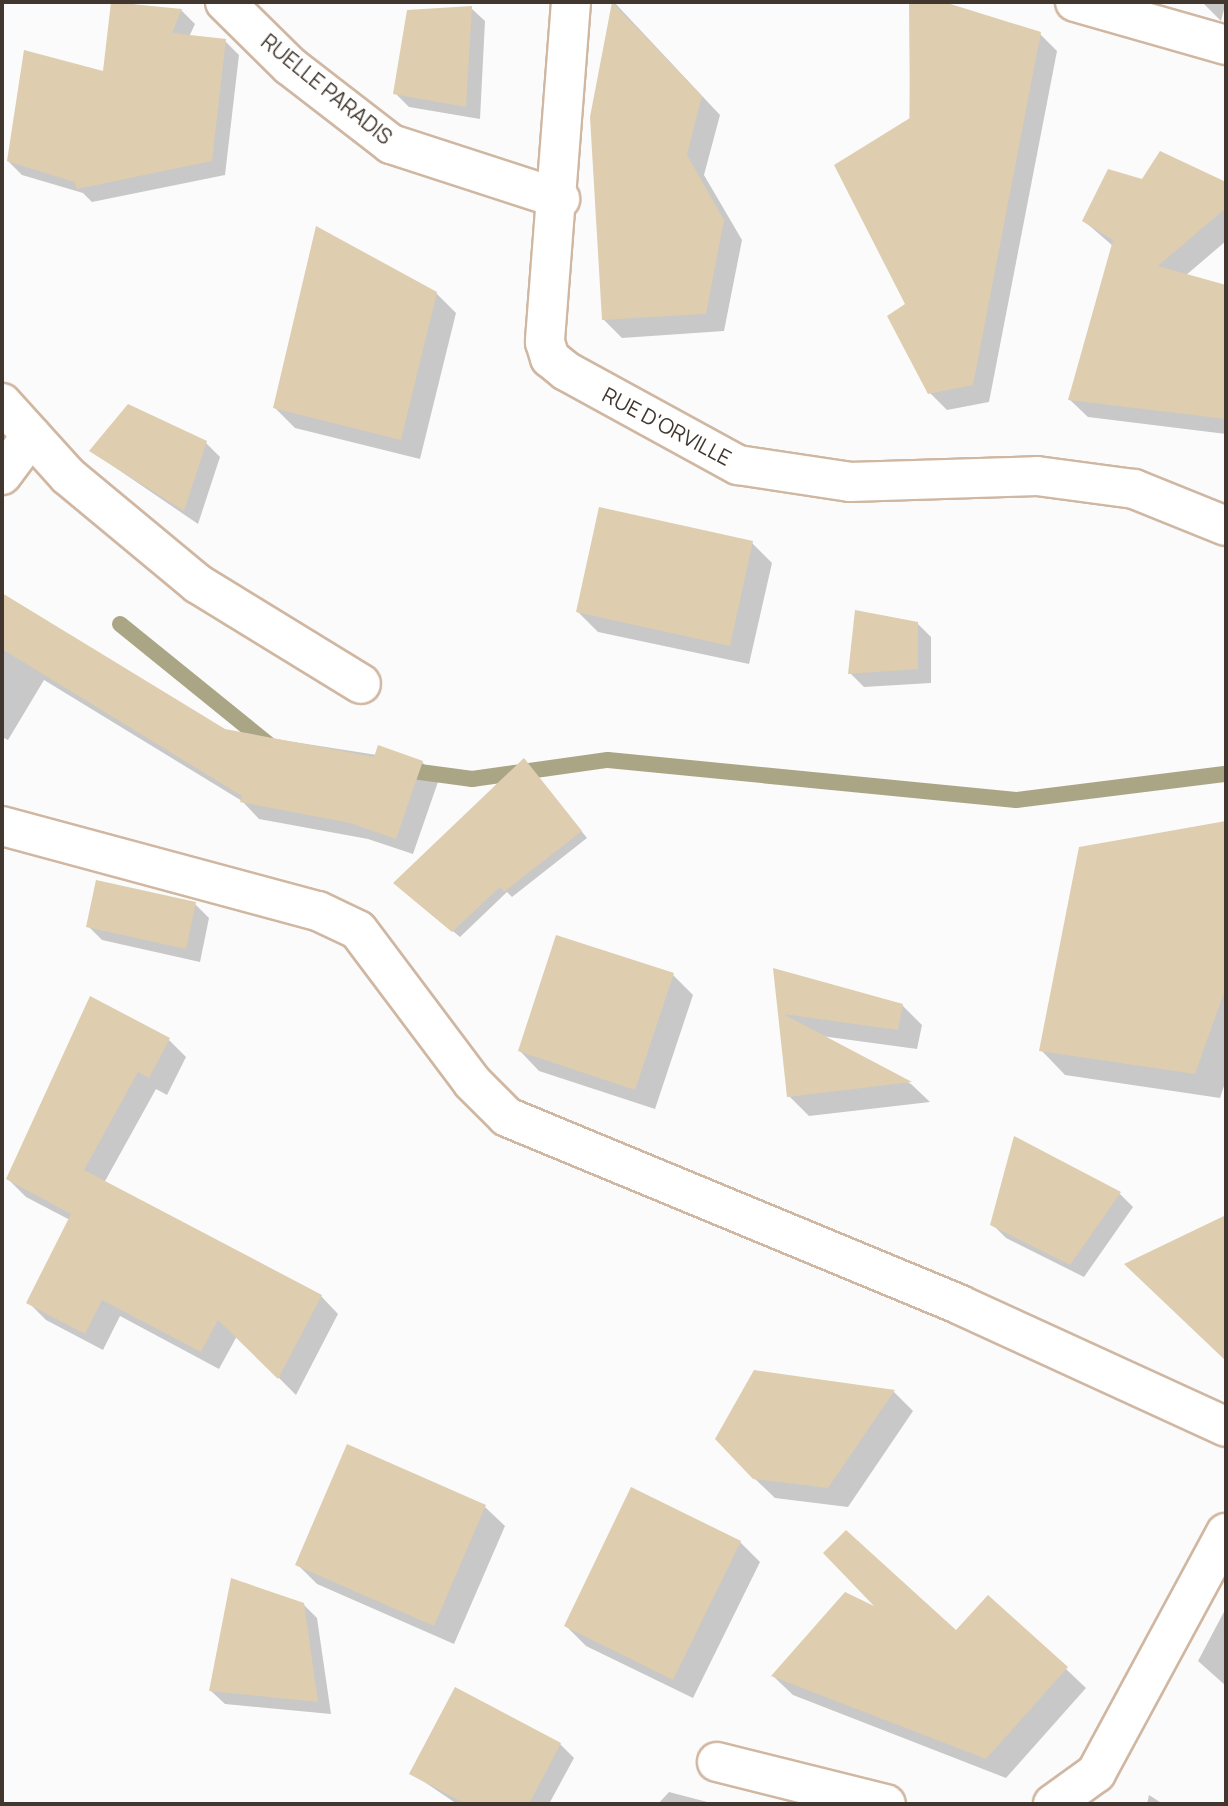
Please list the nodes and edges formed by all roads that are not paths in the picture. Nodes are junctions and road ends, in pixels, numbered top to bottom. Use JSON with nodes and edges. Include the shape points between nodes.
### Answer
{"nodes":[{"id":1,"x":225,"y":2,"type":"edge"},
{"id":2,"x":571,"y":2,"type":"edge"},
{"id":3,"x":1075,"y":2,"type":"edge"},
{"id":4,"x":1226,"y":45,"type":"edge"},
{"id":5,"x":559,"y":199,"type":"junction"},
{"id":6,"x":2,"y":403,"type":"edge"},
{"id":7,"x":32,"y":436,"type":"junction"},
{"id":8,"x":2,"y":475,"type":"edge"},
{"id":9,"x":1226,"y":526,"type":"edge"},
{"id":10,"x":361,"y":684,"type":"dead end"},
{"id":11,"x":2,"y":826,"type":"edge"},
{"id":12,"x":1226,"y":1427,"type":"edge"},
{"id":13,"x":1226,"y":1533,"type":"edge"},
{"id":14,"x":716,"y":1762,"type":"dead end"},
{"id":15,"x":886,"y":1804,"type":"edge"},
{"id":16,"x":1053,"y":1804,"type":"edge"}],
"edges":[{"from":1,"to":5,"type":"street","name":"RUELLE PARADIS","via":[[290,65],[391,144]]},
{"from":2,"to":5,"type":"street","name":"RUE D'ORVILLE"},
{"from":3,"to":4,"type":"street"},
{"from":5,"to":9,"type":"street","name":"RUE D'ORVILLE","via":[[545,342],[550,358],[738,465],[850,482],[1037,476],[1134,489]]},
{"from":6,"to":7,"type":"street"},
{"from":7,"to":8,"type":"street"},
{"from":7,"to":10,"type":"street","via":[[68,476],[198,584]]},
{"from":11,"to":12,"type":"street","via":[[318,911],[358,930],[472,1083],[507,1117],[960,1305]]},
{"from":13,"to":16,"type":"street","via":[[1096,1773]]},
{"from":14,"to":15,"type":"street"}]}
